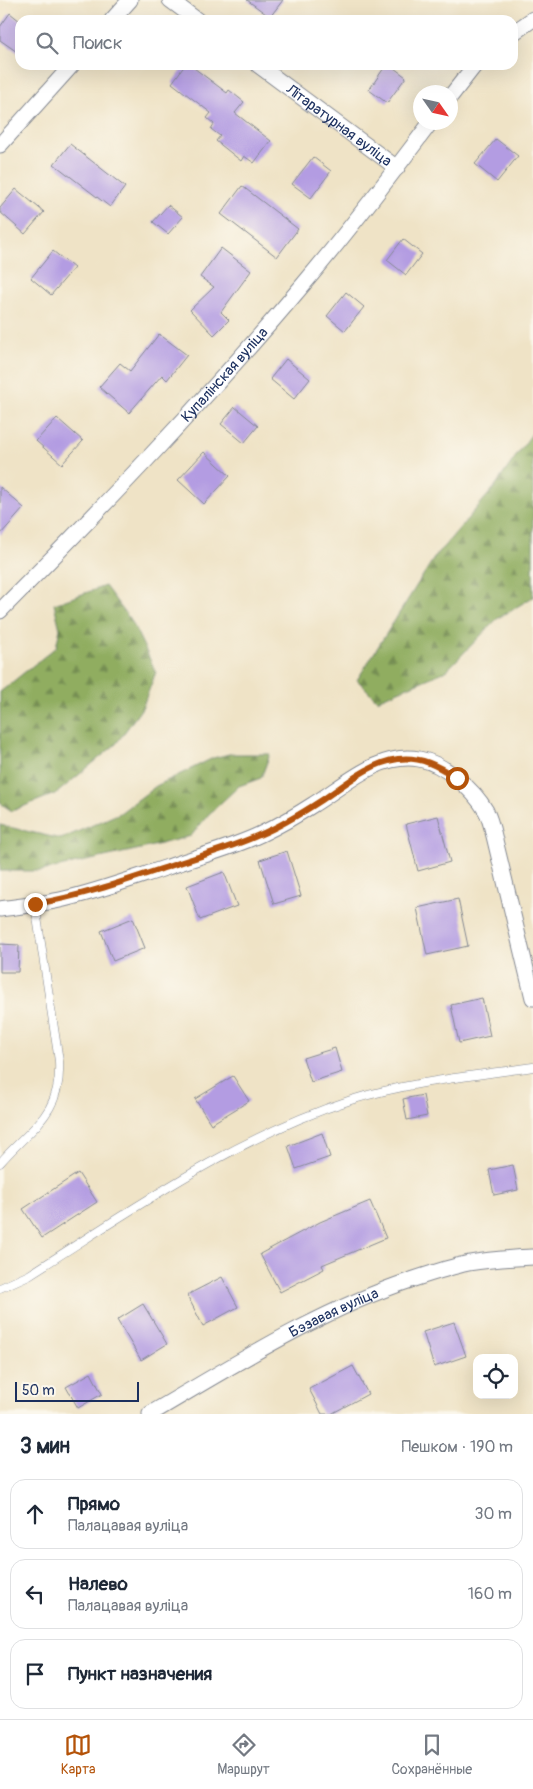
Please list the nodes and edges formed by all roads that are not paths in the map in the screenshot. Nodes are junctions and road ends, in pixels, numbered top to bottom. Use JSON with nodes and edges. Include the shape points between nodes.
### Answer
{"nodes":[{"id":1,"x":130,"y":0,"type":"edge"},
{"id":2,"x":170,"y":0,"type":"edge"},
{"id":3,"x":116,"y":15,"type":"edge"},
{"id":4,"x":190,"y":15,"type":"edge"},
{"id":5,"x":533,"y":19,"type":"edge"},
{"id":6,"x":518,"y":30,"type":"edge"},
{"id":7,"x":68,"y":70,"type":"edge"},
{"id":8,"x":265,"y":70,"type":"edge"},
{"id":9,"x":471,"y":70,"type":"edge"},
{"id":10,"x":458,"y":87,"type":"edge"},
{"id":11,"x":425,"y":130,"type":"edge"},
{"id":12,"x":0,"y":146,"type":"edge"},
{"id":13,"x":397,"y":168,"type":"junction"},
{"id":14,"x":0,"y":611,"type":"edge"},
{"id":15,"x":35,"y":904,"type":"junction"},
{"id":16,"x":0,"y":909,"type":"edge"},
{"id":17,"x":533,"y":998,"type":"edge"},
{"id":18,"x":533,"y":1067,"type":"edge"},
{"id":19,"x":0,"y":1163,"type":"edge"},
{"id":20,"x":533,"y":1257,"type":"edge"},
{"id":21,"x":0,"y":1288,"type":"edge"},
{"id":22,"x":150,"y":1414,"type":"edge"}],
"edges":[{"from":1,"to":3,"type":"street"},
{"from":2,"to":4,"type":"street"},
{"from":5,"to":6,"type":"street"},
{"from":7,"to":12,"type":"street"},
{"from":8,"to":13,"type":"street","name":"Літаратурная вуліца"},
{"from":9,"to":10,"type":"street"},
{"from":11,"to":13,"type":"street","name":"Купалінская вуліца"},
{"from":13,"to":14,"type":"street","name":"Купалінская вуліца","via":[[302,286],[210,390],[116,493]]},
{"from":15,"to":16,"type":"street"},
{"from":15,"to":17,"type":"street","via":[[93,891],[260,835],[373,767],[397,759],[420,759],[457,778],[474,794],[486,812]]},
{"from":15,"to":19,"type":"lane","via":[[60,1076],[51,1106]]},
{"from":18,"to":21,"type":"lane","via":[[384,1091],[350,1100],[280,1127],[205,1164],[29,1275]]},
{"from":20,"to":22,"type":"street","name":"Бэзавая вуліца","via":[[468,1263],[393,1286],[277,1340]]}]}
